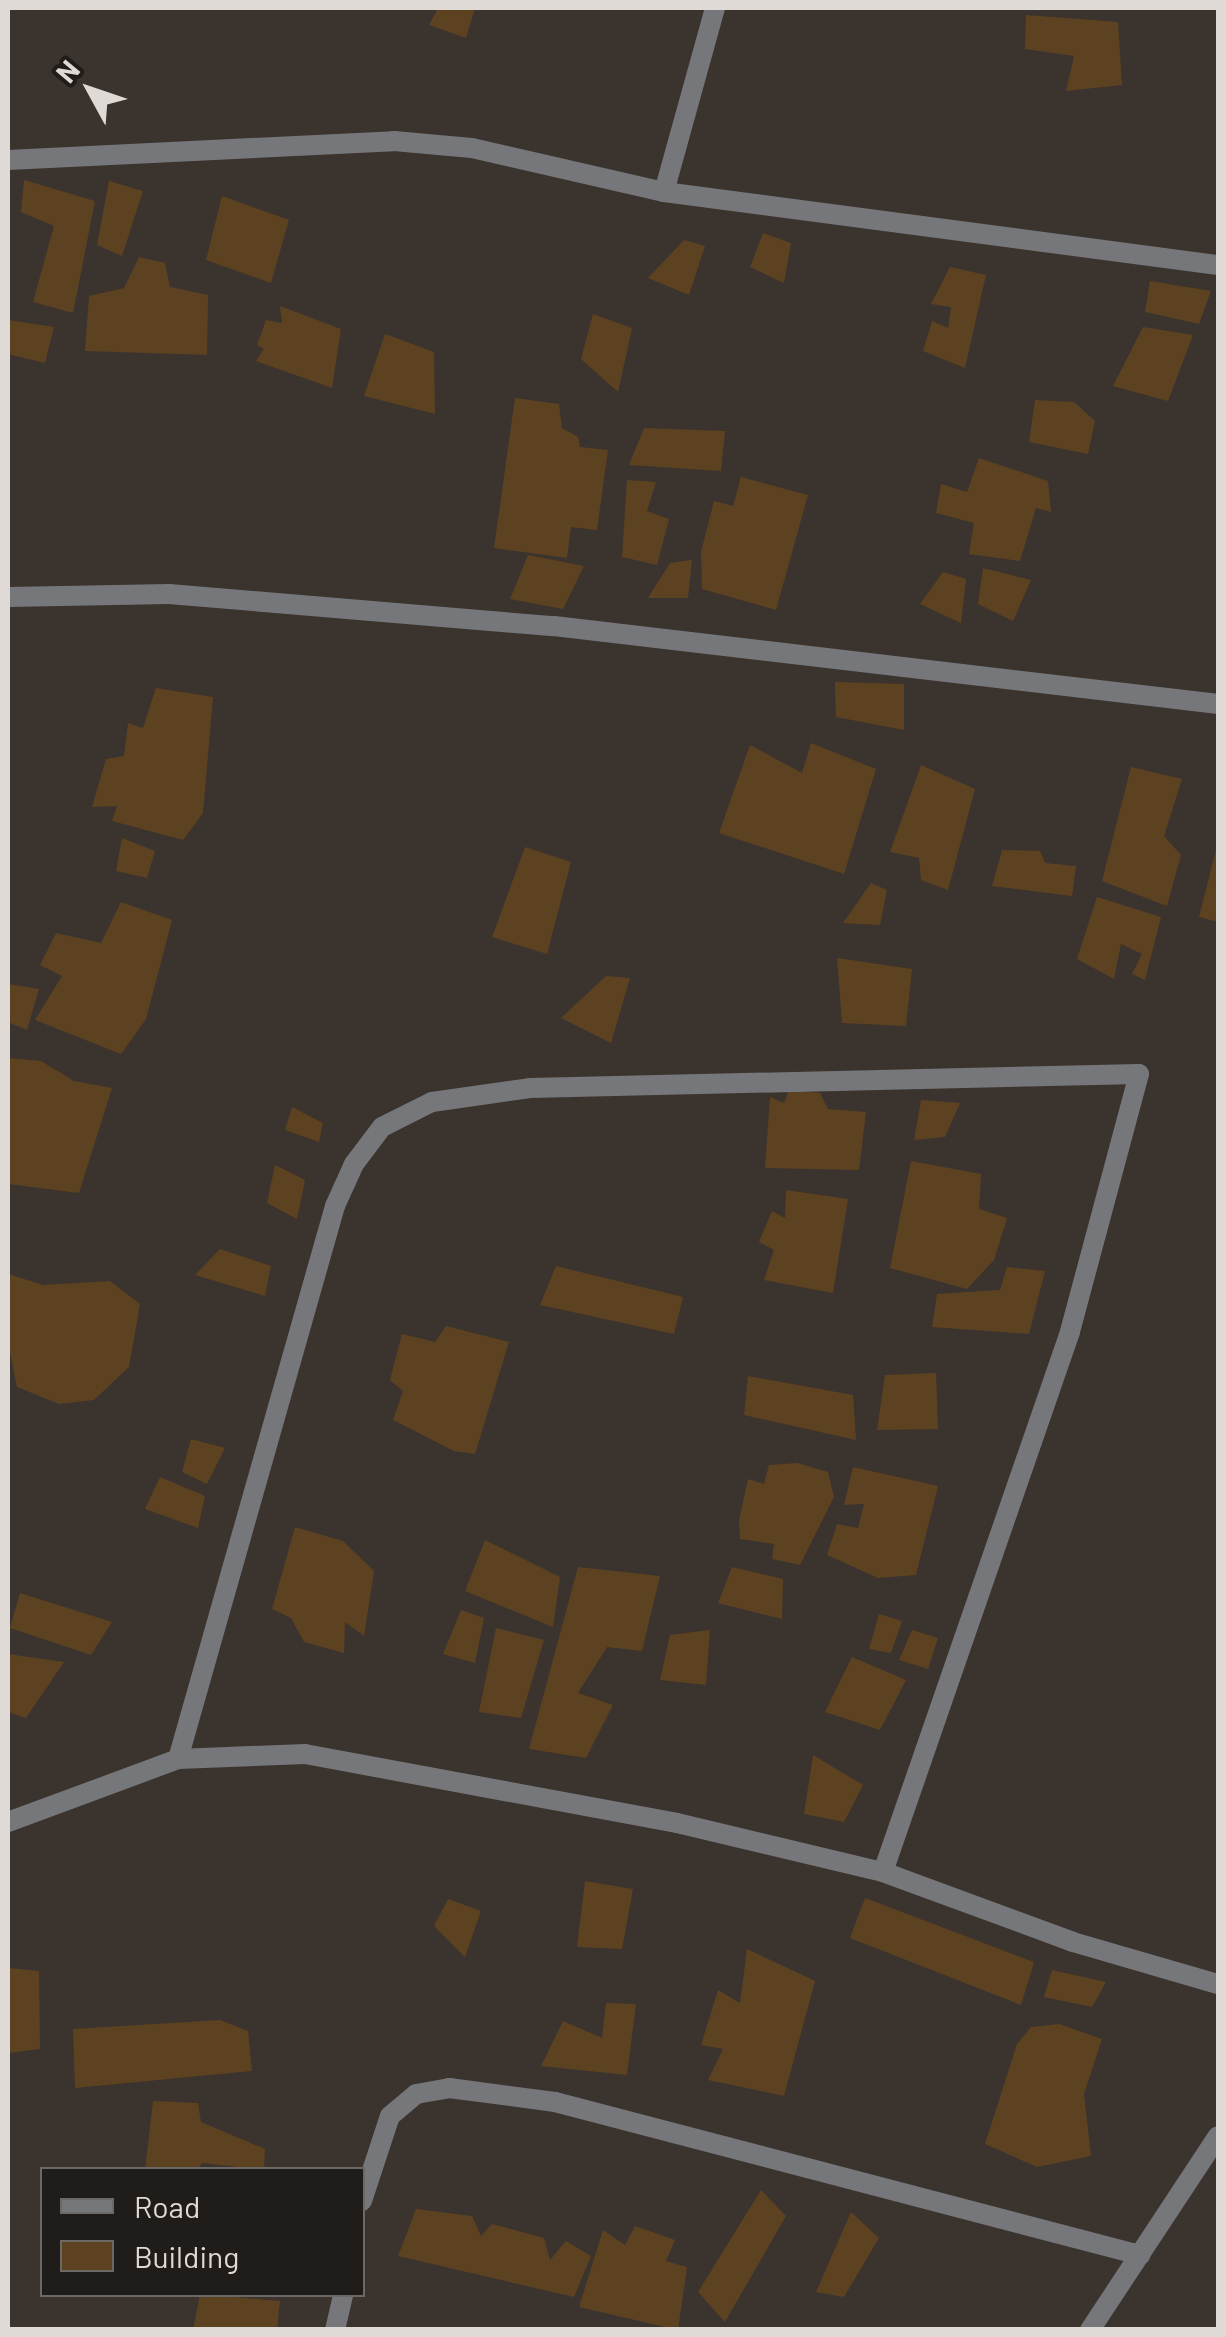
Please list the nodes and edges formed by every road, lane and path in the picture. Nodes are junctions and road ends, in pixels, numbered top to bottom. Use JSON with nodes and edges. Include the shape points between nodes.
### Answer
{"nodes":[{"id":1,"x":715,"y":8,"type":"edge"},
{"id":2,"x":8,"y":160,"type":"edge"},
{"id":3,"x":664,"y":192,"type":"junction"},
{"id":4,"x":1218,"y":266,"type":"edge"},
{"id":5,"x":8,"y":597,"type":"edge"},
{"id":6,"x":1218,"y":704,"type":"edge"},
{"id":7,"x":178,"y":1759,"type":"junction"},
{"id":8,"x":8,"y":1822,"type":"edge"},
{"id":9,"x":883,"y":1872,"type":"junction"},
{"id":10,"x":1218,"y":1984,"type":"edge"},
{"id":11,"x":1218,"y":2136,"type":"edge"},
{"id":12,"x":365,"y":2192,"type":"edge"},
{"id":13,"x":1140,"y":2255,"type":"junction"},
{"id":14,"x":342,"y":2297,"type":"edge"},
{"id":15,"x":335,"y":2330,"type":"edge"},
{"id":16,"x":1090,"y":2330,"type":"edge"}],
"edges":[{"from":1,"to":3,"type":"street"},
{"from":2,"to":3,"type":"street","via":[[394,141],[472,148]]},
{"from":3,"to":4,"type":"street"},
{"from":5,"to":6,"type":"street","via":[[169,594],[554,626]]},
{"from":7,"to":8,"type":"street"},
{"from":7,"to":9,"type":"street","via":[[305,1754],[678,1823]]},
{"from":7,"to":9,"type":"street","via":[[335,1206],[354,1164],[382,1127],[432,1102],[530,1088],[1139,1074],[1070,1332]]},
{"from":9,"to":10,"type":"street","via":[[1073,1942]]},
{"from":11,"to":13,"type":"street"},
{"from":12,"to":13,"type":"street","via":[[390,2116],[416,2094],[448,2088],[555,2102]]},
{"from":13,"to":16,"type":"street"},
{"from":14,"to":15,"type":"street"}]}
